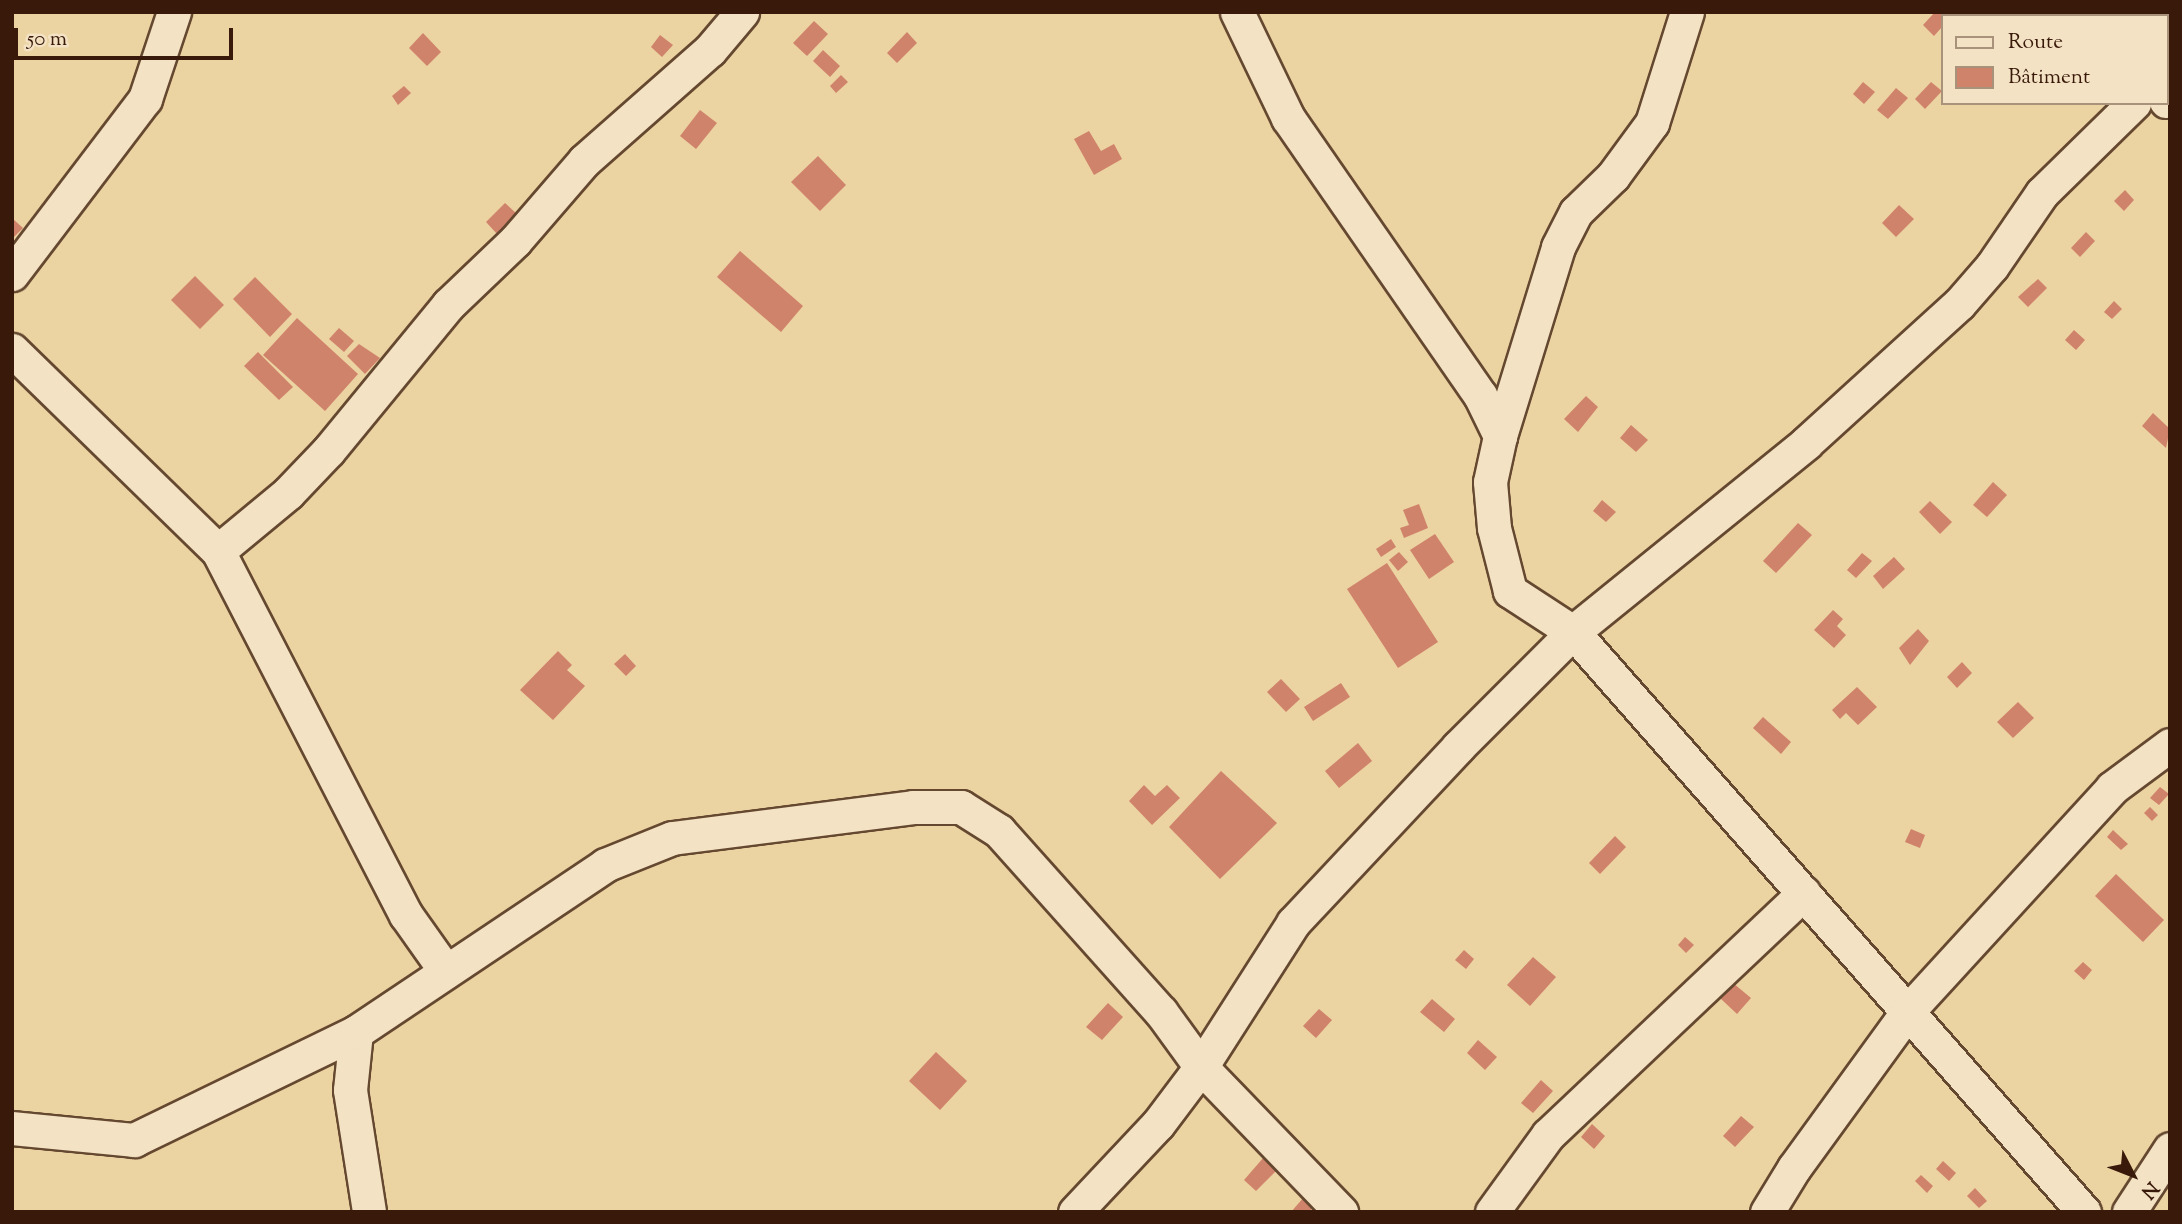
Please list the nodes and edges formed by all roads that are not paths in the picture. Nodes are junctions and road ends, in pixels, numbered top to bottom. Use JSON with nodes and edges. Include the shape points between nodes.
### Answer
{"nodes":[{"id":1,"x":174,"y":12,"type":"edge"},
{"id":2,"x":742,"y":12,"type":"edge"},
{"id":3,"x":1237,"y":12,"type":"edge"},
{"id":4,"x":1688,"y":12,"type":"edge"},
{"id":5,"x":2137,"y":105,"type":"edge"},
{"id":6,"x":12,"y":274,"type":"edge"},
{"id":7,"x":12,"y":350,"type":"edge"},
{"id":8,"x":1500,"y":436,"type":"junction"},
{"id":9,"x":218,"y":551,"type":"junction"},
{"id":10,"x":1573,"y":632,"type":"junction"},
{"id":11,"x":2170,"y":745,"type":"edge"},
{"id":12,"x":1804,"y":894,"type":"junction"},
{"id":13,"x":444,"y":970,"type":"junction"},
{"id":14,"x":1908,"y":1011,"type":"junction"},
{"id":15,"x":356,"y":1032,"type":"junction"},
{"id":16,"x":1201,"y":1067,"type":"junction"},
{"id":17,"x":12,"y":1128,"type":"edge"},
{"id":18,"x":2170,"y":1149,"type":"edge"},
{"id":19,"x":369,"y":1212,"type":"edge"},
{"id":20,"x":1075,"y":1212,"type":"edge"},
{"id":21,"x":1341,"y":1212,"type":"edge"},
{"id":22,"x":1492,"y":1212,"type":"edge"},
{"id":23,"x":1767,"y":1212,"type":"edge"},
{"id":24,"x":2084,"y":1212,"type":"edge"},
{"id":25,"x":2129,"y":1212,"type":"edge"}],
"edges":[{"from":1,"to":6,"type":"street","via":[[145,99]]},
{"from":2,"to":9,"type":"street","via":[[710,50],[584,162],[515,241],[448,304],[288,494]]},
{"from":3,"to":8,"type":"street","via":[[1287,118],[1480,395]]},
{"from":4,"to":8,"type":"street","via":[[1652,123],[1613,176],[1576,212],[1558,247]]},
{"from":5,"to":10,"type":"street","via":[[2042,193],[1959,304],[1806,443]]},
{"from":7,"to":9,"type":"street"},
{"from":8,"to":10,"type":"street","via":[[1490,482],[1494,528],[1510,591]]},
{"from":9,"to":13,"type":"street","via":[[406,915]]},
{"from":10,"to":12,"type":"street"},
{"from":10,"to":16,"type":"street","via":[[1293,923]]},
{"from":11,"to":14,"type":"street","via":[[2112,788]]},
{"from":12,"to":14,"type":"street"},
{"from":12,"to":22,"type":"street","via":[[1548,1135]]},
{"from":13,"to":15,"type":"street"},
{"from":13,"to":16,"type":"street","via":[[605,865],[672,838],[913,807],[961,807],[999,831],[1161,1012]]},
{"from":14,"to":23,"type":"street"},
{"from":14,"to":24,"type":"street"},
{"from":15,"to":17,"type":"street","via":[[134,1140]]},
{"from":15,"to":19,"type":"street","via":[[350,1090]]},
{"from":16,"to":20,"type":"street","via":[[1158,1124]]},
{"from":16,"to":21,"type":"street"},
{"from":18,"to":25,"type":"street"}]}
